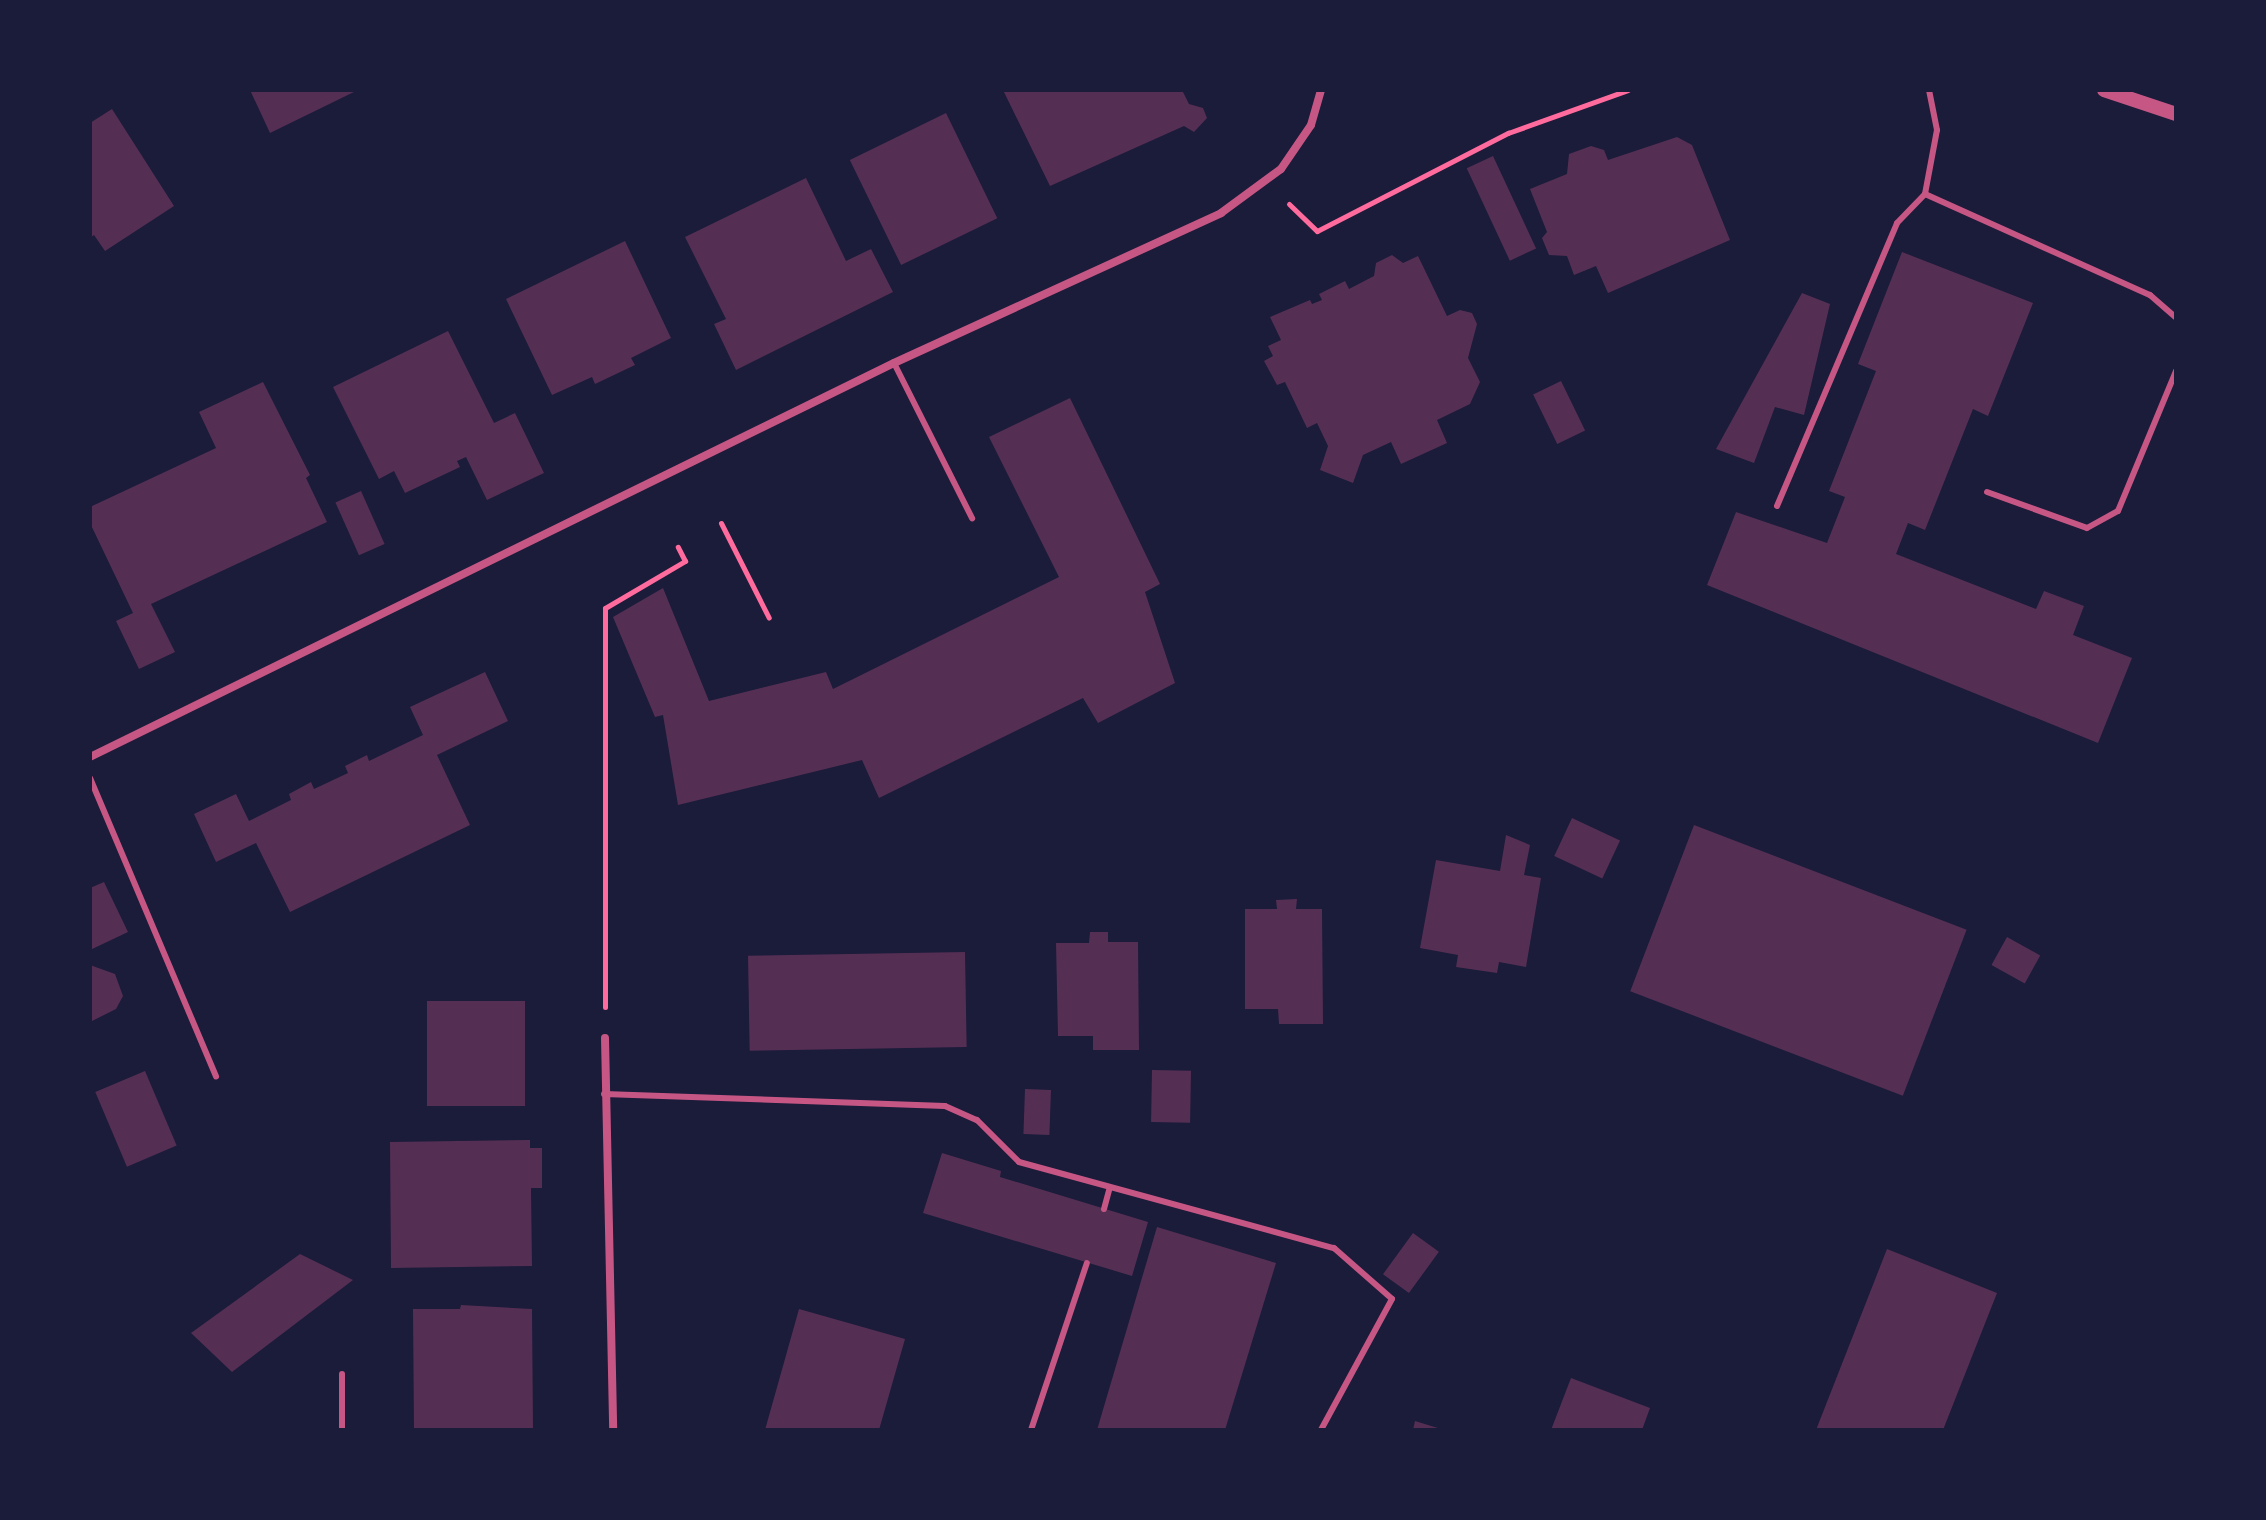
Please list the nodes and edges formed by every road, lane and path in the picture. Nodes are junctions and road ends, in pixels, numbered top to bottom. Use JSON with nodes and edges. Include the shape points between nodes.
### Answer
{"nodes":[{"id":1,"x":1321,"y":90,"type":"edge"},
{"id":2,"x":1628,"y":90,"type":"edge"},
{"id":3,"x":1929,"y":90,"type":"edge"},
{"id":4,"x":2104,"y":90,"type":"edge"},
{"id":5,"x":2176,"y":114,"type":"edge"},
{"id":6,"x":1265,"y":181,"type":"junction"},
{"id":7,"x":1925,"y":194,"type":"junction"},
{"id":8,"x":2176,"y":318,"type":"edge"},
{"id":9,"x":894,"y":363,"type":"junction"},
{"id":10,"x":2176,"y":371,"type":"edge"},
{"id":11,"x":1987,"y":492,"type":"dead end"},
{"id":12,"x":1777,"y":506,"type":"dead end"},
{"id":13,"x":972,"y":518,"type":"dead end"},
{"id":14,"x":721,"y":523,"type":"dead end"},
{"id":15,"x":678,"y":547,"type":"dead end"},
{"id":16,"x":769,"y":618,"type":"dead end"},
{"id":17,"x":90,"y":757,"type":"edge"},
{"id":18,"x":90,"y":778,"type":"edge"},
{"id":19,"x":605,"y":1038,"type":"joint"},
{"id":20,"x":216,"y":1077,"type":"dead end"},
{"id":21,"x":604,"y":1094,"type":"junction"},
{"id":22,"x":1109,"y":1190,"type":"junction"},
{"id":23,"x":1104,"y":1209,"type":"dead end"},
{"id":24,"x":1087,"y":1263,"type":"dead end"},
{"id":25,"x":342,"y":1374,"type":"dead end"},
{"id":26,"x":342,"y":1430,"type":"edge"},
{"id":27,"x":613,"y":1430,"type":"edge"},
{"id":28,"x":1031,"y":1430,"type":"edge"},
{"id":29,"x":1321,"y":1430,"type":"edge"}],
"edges":[{"from":1,"to":6,"type":"street","via":[[1311,125],[1281,169]]},
{"from":2,"to":6,"type":"path","via":[[1508,133],[1317,231]]},
{"from":3,"to":7,"type":"lane","via":[[1937,130]]},
{"from":4,"to":5,"type":"street"},
{"from":6,"to":9,"type":"street","via":[[1221,213]]},
{"from":7,"to":8,"type":"lane","via":[[2150,295]]},
{"from":7,"to":12,"type":"lane","via":[[1897,223]]},
{"from":9,"to":13,"type":"lane"},
{"from":9,"to":17,"type":"street"},
{"from":10,"to":11,"type":"lane","via":[[2118,511],[2087,528]]},
{"from":14,"to":16,"type":"path"},
{"from":15,"to":19,"type":"path","via":[[685,561],[605,608]]},
{"from":18,"to":20,"type":"lane"},
{"from":19,"to":21,"type":"street"},
{"from":21,"to":22,"type":"lane","via":[[945,1106],[977,1120],[1019,1162]]},
{"from":21,"to":27,"type":"street"},
{"from":22,"to":23,"type":"lane"},
{"from":22,"to":29,"type":"lane","via":[[1334,1248],[1392,1299]]},
{"from":24,"to":28,"type":"lane"},
{"from":25,"to":26,"type":"lane"}]}
